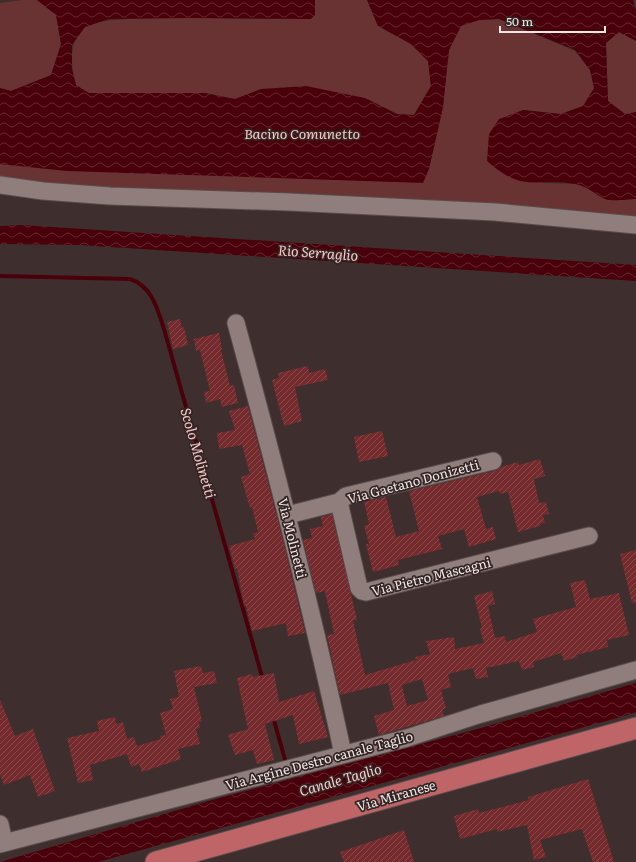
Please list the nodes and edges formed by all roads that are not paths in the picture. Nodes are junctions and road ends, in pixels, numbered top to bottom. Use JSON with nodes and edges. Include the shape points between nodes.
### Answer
{"nodes":[{"id":1,"x":0,"y":185,"type":"edge"},
{"id":2,"x":636,"y":225,"type":"edge"},
{"id":3,"x":236,"y":323,"type":"dead end"},
{"id":4,"x":493,"y":461,"type":"dead end"},
{"id":5,"x":339,"y":502,"type":"junction"},
{"id":6,"x":288,"y":515,"type":"junction"},
{"id":7,"x":589,"y":536,"type":"dead end"},
{"id":8,"x":636,"y":670,"type":"edge"},
{"id":9,"x":636,"y":728,"type":"edge"},
{"id":10,"x":343,"y":754,"type":"junction"},
{"id":11,"x":0,"y":824,"type":"edge"},
{"id":12,"x":2,"y":844,"type":"edge"},
{"id":13,"x":156,"y":862,"type":"edge"}],
"edges":[{"from":1,"to":2,"type":"street","via":[[110,196],[495,212]]},
{"from":3,"to":6,"type":"street","name":"Via Molinetti"},
{"from":4,"to":5,"type":"street","name":"Via Gaetano Donizetti","via":[[346,496]]},
{"from":5,"to":6,"type":"street","name":"Via Gaetano Donizetti"},
{"from":5,"to":7,"type":"street","name":"Via Pietro Mascagni","via":[[359,588],[366,592]]},
{"from":6,"to":10,"type":"street","name":"Via Molinetti"},
{"from":8,"to":10,"type":"street","name":"Via Argine Destro canale Taglio","via":[[407,738]]},
{"from":9,"to":13,"type":"main road","name":"Via Miranese"},
{"from":10,"to":12,"type":"street","name":"Via Argine Destro canale Taglio"},
{"from":11,"to":12,"type":"street"}]}
